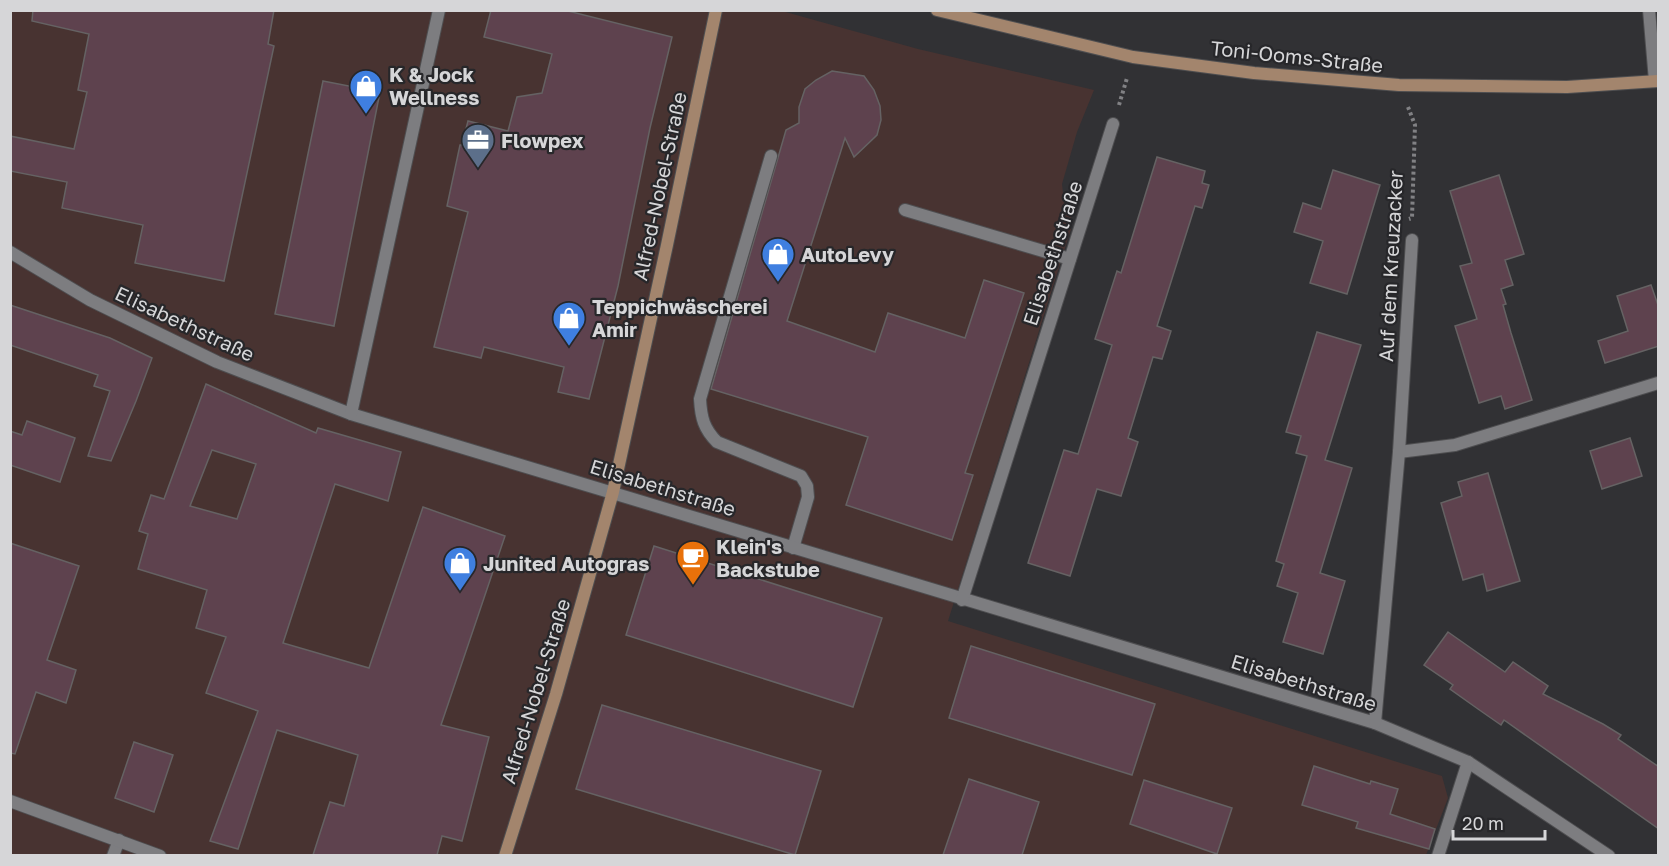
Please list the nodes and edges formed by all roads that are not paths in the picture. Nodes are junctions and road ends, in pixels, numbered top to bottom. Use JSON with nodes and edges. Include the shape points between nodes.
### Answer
{"nodes":[{"id":1,"x":439,"y":10,"type":"edge"},
{"id":2,"x":716,"y":10,"type":"edge"},
{"id":3,"x":937,"y":10,"type":"edge"},
{"id":4,"x":1649,"y":10,"type":"edge"},
{"id":5,"x":1657,"y":81,"type":"edge"},
{"id":6,"x":1113,"y":124,"type":"road end"},
{"id":7,"x":771,"y":156,"type":"dead end"},
{"id":8,"x":905,"y":210,"type":"dead end"},
{"id":9,"x":1412,"y":240,"type":"road end"},
{"id":10,"x":10,"y":252,"type":"edge"},
{"id":11,"x":1070,"y":258,"type":"junction"},
{"id":12,"x":1659,"y":382,"type":"edge"},
{"id":13,"x":351,"y":414,"type":"junction"},
{"id":14,"x":1399,"y":452,"type":"junction"},
{"id":15,"x":613,"y":492,"type":"junction"},
{"id":16,"x":793,"y":548,"type":"junction"},
{"id":17,"x":962,"y":600,"type":"junction"},
{"id":18,"x":1375,"y":723,"type":"junction"},
{"id":19,"x":1468,"y":762,"type":"junction"},
{"id":20,"x":10,"y":801,"type":"edge"},
{"id":21,"x":119,"y":840,"type":"junction"},
{"id":22,"x":112,"y":855,"type":"edge"},
{"id":23,"x":160,"y":855,"type":"edge"},
{"id":24,"x":505,"y":855,"type":"edge"},
{"id":25,"x":1438,"y":855,"type":"edge"},
{"id":26,"x":1610,"y":855,"type":"edge"}],
"edges":[{"from":1,"to":13,"type":"street"},
{"from":2,"to":15,"type":"street","name":"Alfred-Nobel-Straße"},
{"from":3,"to":5,"type":"street","name":"Toni-Ooms-Straße","via":[[1133,57],[1254,73],[1399,85],[1567,87]]},
{"from":4,"to":5,"type":"street"},
{"from":6,"to":11,"type":"street","name":"Elisabethstraße"},
{"from":7,"to":16,"type":"street","via":[[704,381],[700,408],[707,432],[717,442],[801,476],[808,497]]},
{"from":8,"to":11,"type":"street"},
{"from":9,"to":14,"type":"street","name":"Auf dem Kreuzacker"},
{"from":10,"to":13,"type":"street","name":"Elisabethstraße","via":[[90,300],[217,362]]},
{"from":11,"to":17,"type":"street","name":"Elisabethstraße"},
{"from":12,"to":14,"type":"street","via":[[1455,445]]},
{"from":13,"to":15,"type":"street","name":"Elisabethstraße"},
{"from":14,"to":18,"type":"street","name":"Auf dem Kreuzacker"},
{"from":15,"to":16,"type":"street","name":"Elisabethstraße"},
{"from":15,"to":24,"type":"street","name":"Alfred-Nobel-Straße"},
{"from":16,"to":17,"type":"street","name":"Elisabethstraße"},
{"from":17,"to":18,"type":"street","name":"Elisabethstraße"},
{"from":18,"to":19,"type":"street","name":"Elisabethstraße"},
{"from":19,"to":25,"type":"street"},
{"from":19,"to":26,"type":"street","name":"Elisabethstraße"},
{"from":20,"to":21,"type":"street"},
{"from":21,"to":22,"type":"street"},
{"from":21,"to":23,"type":"street"}]}
